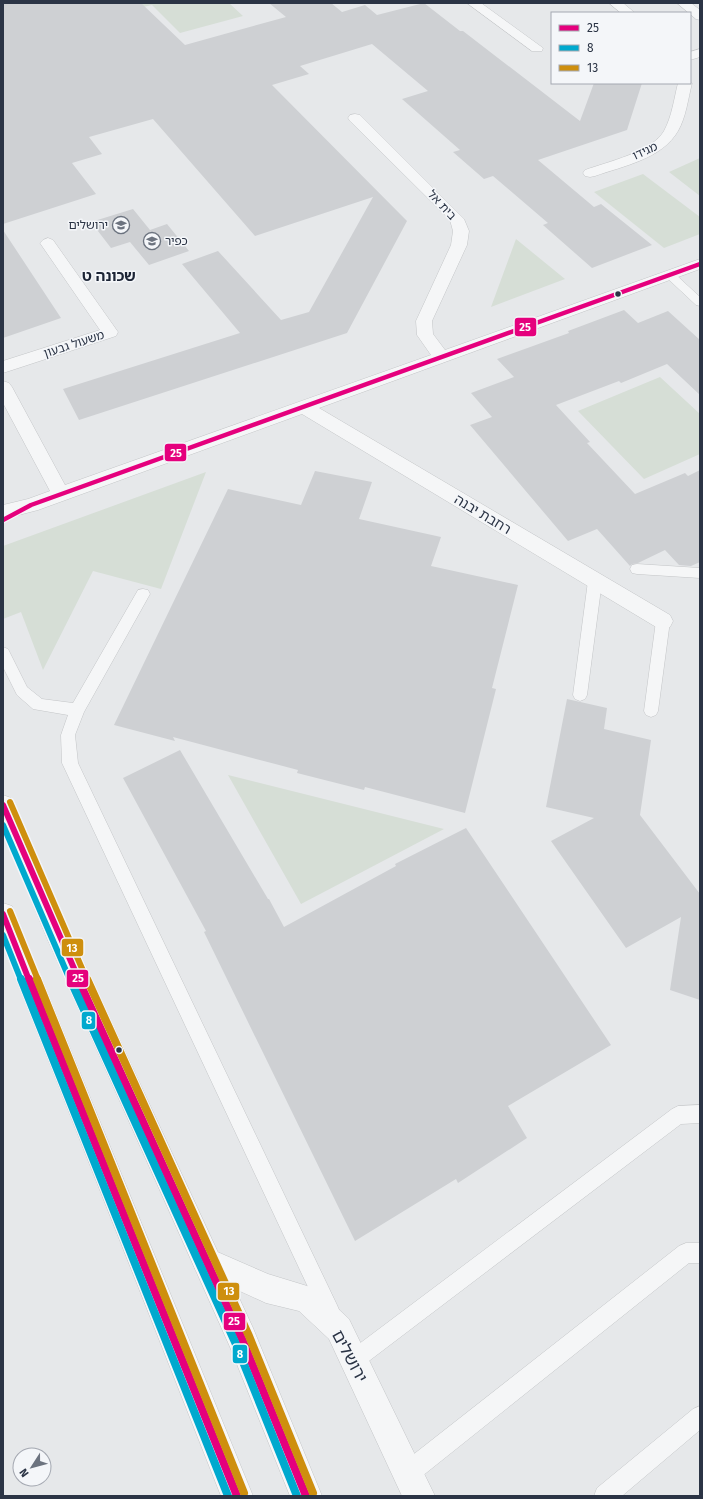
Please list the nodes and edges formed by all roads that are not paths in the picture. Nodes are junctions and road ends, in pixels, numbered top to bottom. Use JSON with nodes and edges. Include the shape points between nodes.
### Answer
{"nodes":[{"id":1,"x":476,"y":3,"type":"edge"},
{"id":2,"x":615,"y":3,"type":"edge"},
{"id":3,"x":683,"y":3,"type":"edge"},
{"id":4,"x":628,"y":12,"type":"edge"},
{"id":5,"x":700,"y":16,"type":"edge"},
{"id":6,"x":537,"y":48,"type":"dead end"},
{"id":7,"x":685,"y":84,"type":"edge"},
{"id":8,"x":355,"y":118,"type":"dead end"},
{"id":9,"x":590,"y":173,"type":"dead end"},
{"id":10,"x":48,"y":243,"type":"dead end"},
{"id":11,"x":700,"y":264,"type":"edge"},
{"id":12,"x":670,"y":275,"type":"junction"},
{"id":13,"x":700,"y":303,"type":"edge"},
{"id":14,"x":441,"y":357,"type":"junction"},
{"id":15,"x":3,"y":367,"type":"edge"},
{"id":16,"x":3,"y":387,"type":"edge"},
{"id":17,"x":304,"y":407,"type":"junction"},
{"id":18,"x":61,"y":494,"type":"junction"},
{"id":19,"x":31,"y":505,"type":"junction"},
{"id":20,"x":3,"y":512,"type":"edge"},
{"id":21,"x":3,"y":520,"type":"edge"},
{"id":22,"x":637,"y":569,"type":"dead end"},
{"id":23,"x":700,"y":572,"type":"edge"},
{"id":24,"x":596,"y":581,"type":"junction"},
{"id":25,"x":143,"y":594,"type":"dead end"},
{"id":26,"x":663,"y":621,"type":"joint"},
{"id":27,"x":3,"y":653,"type":"edge"},
{"id":28,"x":580,"y":695,"type":"dead end"},
{"id":29,"x":77,"y":710,"type":"junction"},
{"id":30,"x":651,"y":711,"type":"dead end"},
{"id":31,"x":3,"y":805,"type":"edge"},
{"id":32,"x":3,"y":914,"type":"edge"},
{"id":33,"x":700,"y":1114,"type":"edge"},
{"id":34,"x":700,"y":1253,"type":"edge"},
{"id":35,"x":206,"y":1262,"type":"junction"},
{"id":36,"x":338,"y":1329,"type":"junction"},
{"id":37,"x":354,"y":1360,"type":"junction"},
{"id":38,"x":700,"y":1416,"type":"edge"},
{"id":39,"x":413,"y":1485,"type":"edge"},
{"id":40,"x":237,"y":1496,"type":"edge"},
{"id":41,"x":306,"y":1496,"type":"edge"},
{"id":42,"x":605,"y":1496,"type":"edge"}],
"edges":[{"from":1,"to":6,"type":"street"},
{"from":2,"to":4,"type":"street"},
{"from":3,"to":5,"type":"street"},
{"from":7,"to":9,"type":"street","name":"מגידו","via":[[672,130],[666,140],[655,148]]},
{"from":8,"to":14,"type":"street","name":"בית אל","via":[[457,219],[461,231],[459,245],[424,321],[425,335]]},
{"from":10,"to":15,"type":"street","name":"משעול גבעון","via":[[110,332]]},
{"from":11,"to":12,"type":"street"},
{"from":12,"to":13,"type":"lane"},
{"from":12,"to":14,"type":"street"},
{"from":14,"to":17,"type":"street"},
{"from":16,"to":18,"type":"street"},
{"from":17,"to":18,"type":"street"},
{"from":17,"to":24,"type":"street","name":"רחבת יבנה"},
{"from":18,"to":19,"type":"street"},
{"from":19,"to":20,"type":"street"},
{"from":19,"to":21,"type":"street"},
{"from":22,"to":23,"type":"lane"},
{"from":24,"to":26,"type":"street","name":"רחבת יבנה"},
{"from":24,"to":28,"type":"lane"},
{"from":25,"to":29,"type":"lane"},
{"from":26,"to":30,"type":"lane"},
{"from":27,"to":29,"type":"lane","via":[[22,692],[38,704]]},
{"from":29,"to":36,"type":"lane","via":[[68,736],[70,763]]},
{"from":31,"to":35,"type":"street","via":[[56,930]]},
{"from":32,"to":40,"type":"street"},
{"from":33,"to":37,"type":"lane","via":[[678,1115]]},
{"from":34,"to":39,"type":"lane","via":[[686,1253]]},
{"from":35,"to":36,"type":"street","name":"ירושלים","via":[[266,1288],[307,1299]]},
{"from":35,"to":41,"type":"street","via":[[242,1338]]},
{"from":36,"to":37,"type":"street","name":"ירושלים"},
{"from":37,"to":39,"type":"street","name":"ירושלים"},
{"from":38,"to":42,"type":"lane"}]}
